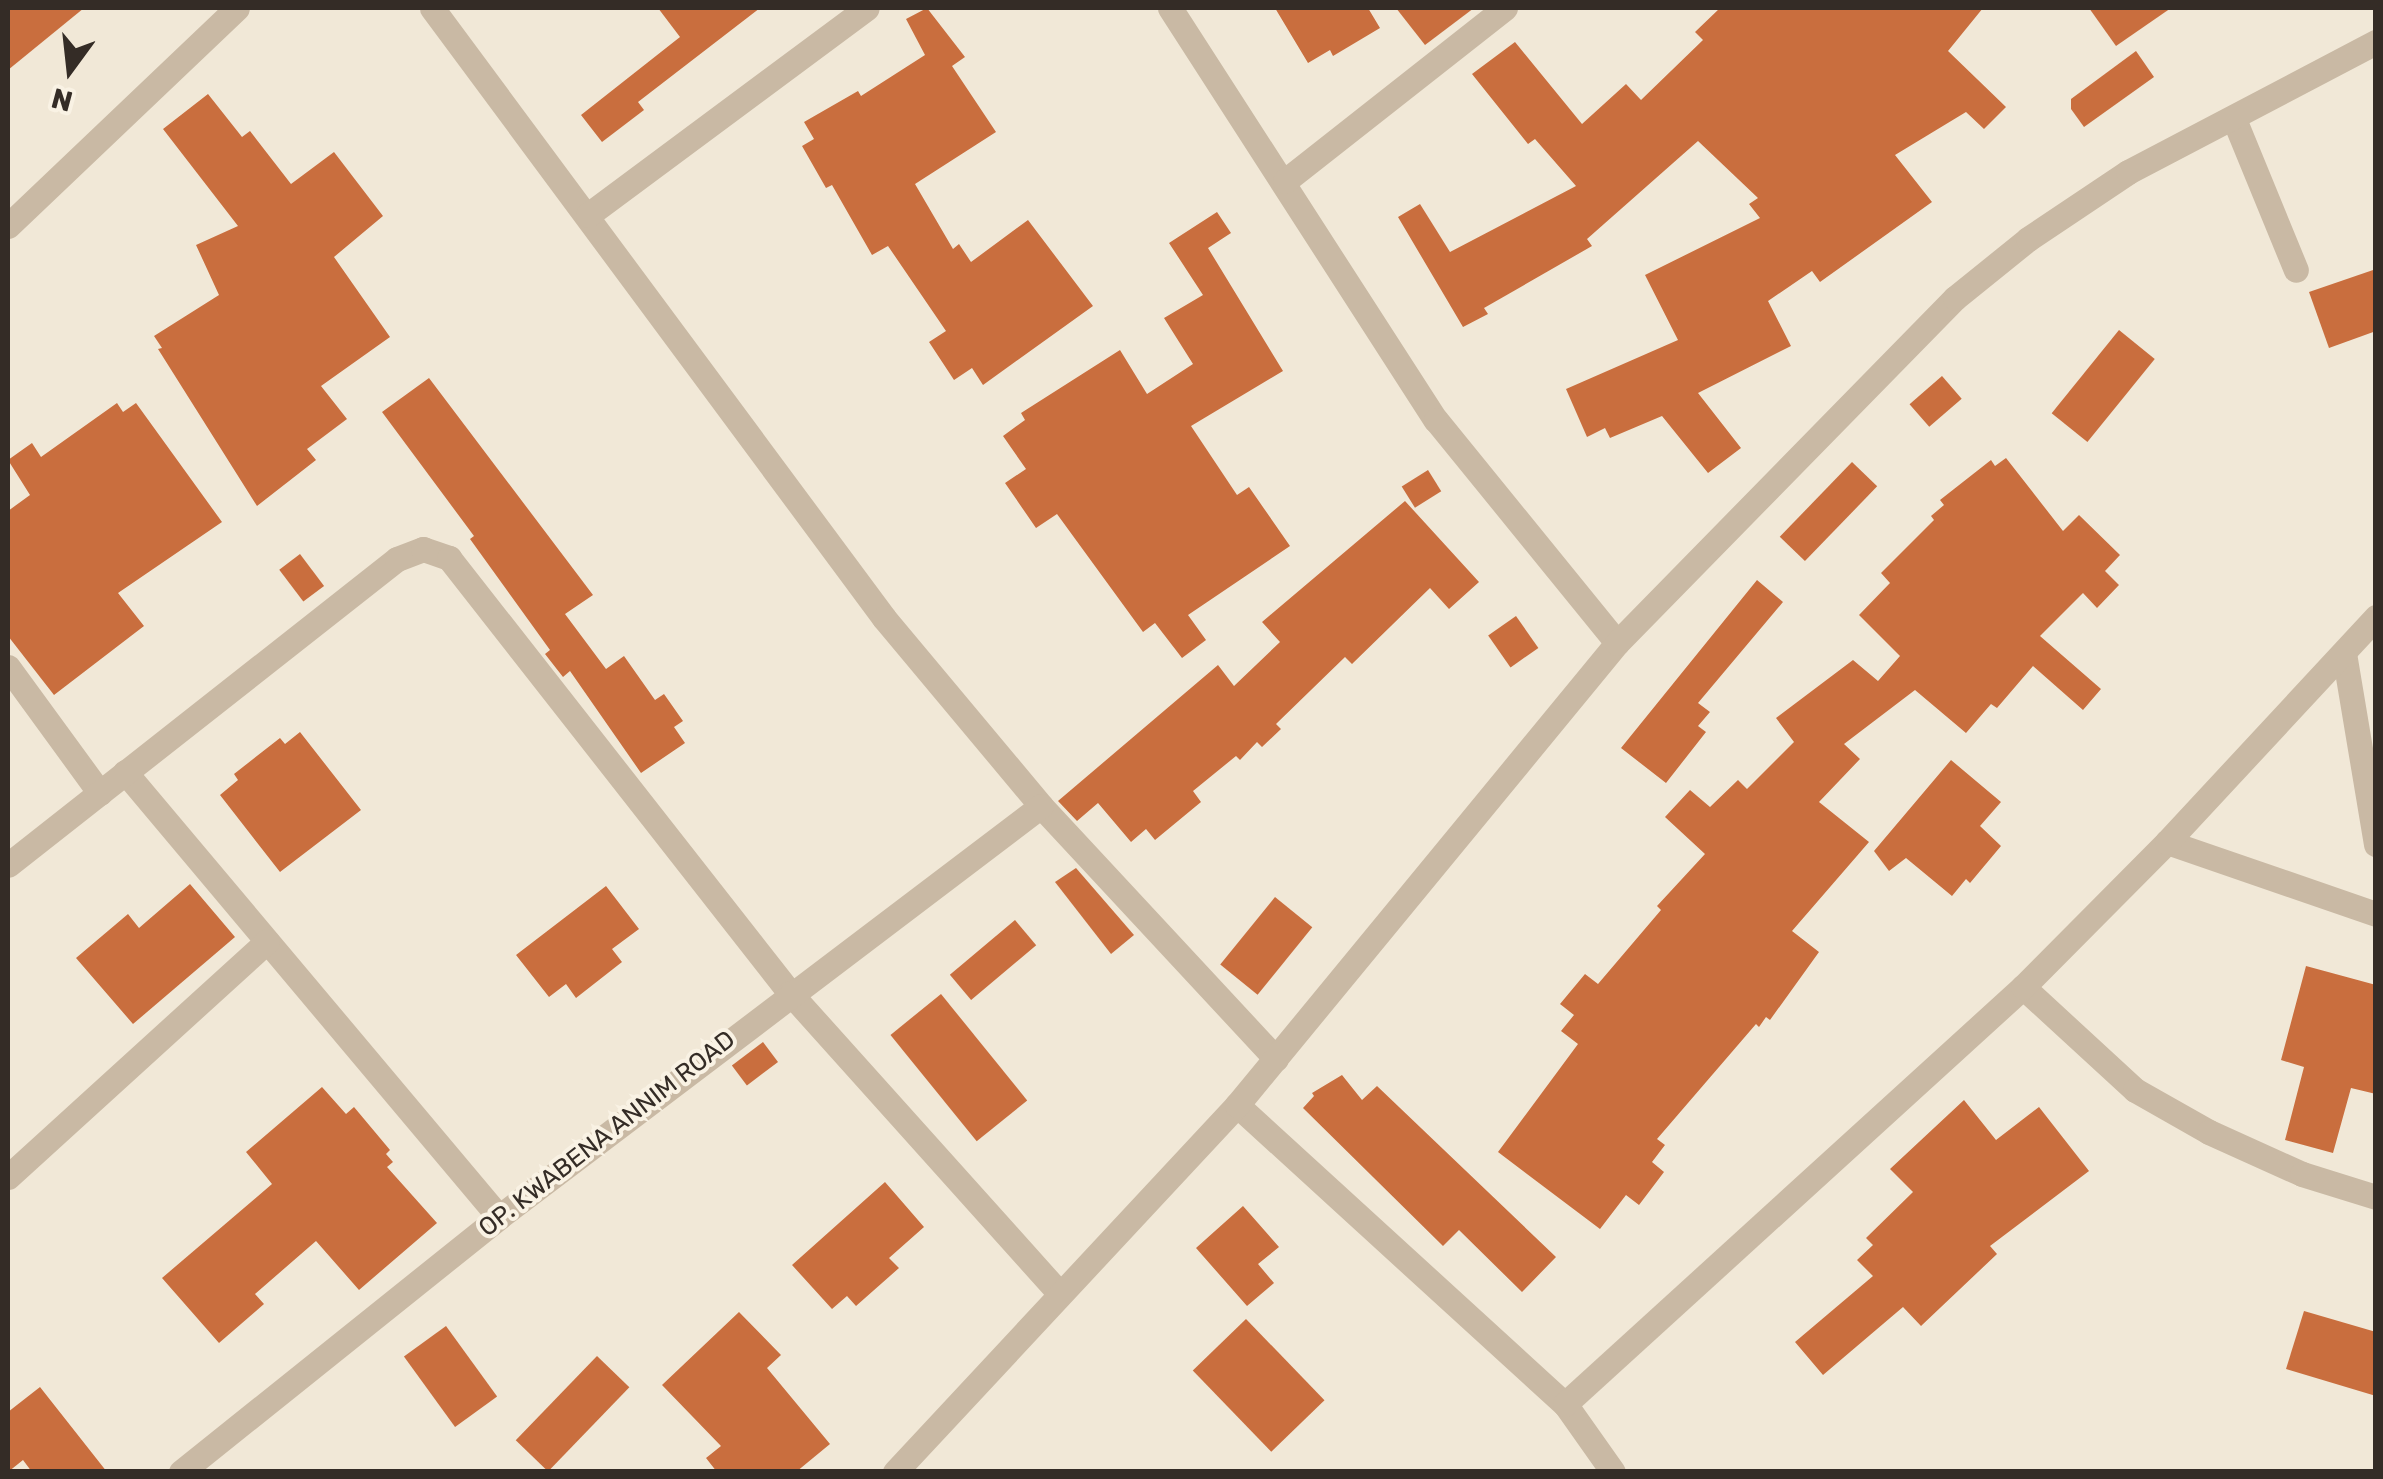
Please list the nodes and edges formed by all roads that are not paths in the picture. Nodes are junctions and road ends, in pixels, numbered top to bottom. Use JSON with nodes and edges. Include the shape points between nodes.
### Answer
{"nodes":[{"id":1,"x":237,"y":8,"type":"edge"},
{"id":2,"x":432,"y":8,"type":"edge"},
{"id":3,"x":867,"y":8,"type":"edge"},
{"id":4,"x":1170,"y":8,"type":"edge"},
{"id":5,"x":1506,"y":8,"type":"edge"},
{"id":6,"x":2376,"y":42,"type":"edge"},
{"id":7,"x":2234,"y":119,"type":"junction"},
{"id":8,"x":1285,"y":180,"type":"junction"},
{"id":9,"x":588,"y":215,"type":"junction"},
{"id":10,"x":8,"y":226,"type":"edge"},
{"id":11,"x":2296,"y":270,"type":"dead end"},
{"id":12,"x":2376,"y":617,"type":"edge"},
{"id":13,"x":1617,"y":643,"type":"junction"},
{"id":14,"x":2344,"y":652,"type":"junction"},
{"id":15,"x":8,"y":667,"type":"edge"},
{"id":16,"x":125,"y":772,"type":"junction"},
{"id":17,"x":100,"y":794,"type":"junction"},
{"id":18,"x":1041,"y":806,"type":"junction"},
{"id":19,"x":2167,"y":842,"type":"junction"},
{"id":20,"x":2376,"y":844,"type":"edge"},
{"id":21,"x":8,"y":866,"type":"edge"},
{"id":22,"x":2376,"y":914,"type":"edge"},
{"id":23,"x":268,"y":941,"type":"junction"},
{"id":24,"x":2023,"y":987,"type":"junction"},
{"id":25,"x":790,"y":993,"type":"junction"},
{"id":26,"x":1276,"y":1059,"type":"junction"},
{"id":27,"x":1237,"y":1105,"type":"junction"},
{"id":28,"x":8,"y":1177,"type":"edge"},
{"id":29,"x":2376,"y":1197,"type":"edge"},
{"id":30,"x":500,"y":1217,"type":"junction"},
{"id":31,"x":1059,"y":1294,"type":"junction"},
{"id":32,"x":1565,"y":1404,"type":"junction"},
{"id":33,"x":181,"y":1472,"type":"edge"},
{"id":34,"x":895,"y":1472,"type":"edge"},
{"id":35,"x":1613,"y":1472,"type":"edge"}],
"edges":[{"from":1,"to":10,"type":"street"},
{"from":2,"to":9,"type":"street"},
{"from":3,"to":9,"type":"street"},
{"from":4,"to":8,"type":"street"},
{"from":5,"to":8,"type":"street"},
{"from":6,"to":7,"type":"street"},
{"from":7,"to":11,"type":"street"},
{"from":7,"to":13,"type":"street","via":[[2128,172],[2028,238],[1955,298]]},
{"from":8,"to":13,"type":"street","via":[[1436,420]]},
{"from":9,"to":18,"type":"street","via":[[884,618]]},
{"from":12,"to":14,"type":"street"},
{"from":13,"to":26,"type":"street"},
{"from":14,"to":19,"type":"street"},
{"from":14,"to":20,"type":"street"},
{"from":15,"to":17,"type":"street"},
{"from":16,"to":17,"type":"street"},
{"from":16,"to":23,"type":"street"},
{"from":16,"to":25,"type":"street","via":[[397,559],[424,549],[449,558]]},
{"from":17,"to":21,"type":"street"},
{"from":18,"to":25,"type":"street","name":"OP. KWABENA ANNIM ROAD"},
{"from":18,"to":26,"type":"street"},
{"from":19,"to":22,"type":"street"},
{"from":19,"to":24,"type":"street"},
{"from":23,"to":28,"type":"street"},
{"from":23,"to":30,"type":"street"},
{"from":24,"to":29,"type":"street","via":[[2135,1090],[2302,1174]]},
{"from":24,"to":32,"type":"street"},
{"from":25,"to":30,"type":"street","name":"OP. KWABENA ANNIM ROAD"},
{"from":25,"to":31,"type":"street"},
{"from":26,"to":27,"type":"street"},
{"from":27,"to":31,"type":"street"},
{"from":27,"to":32,"type":"street"},
{"from":30,"to":33,"type":"street","name":"OP. KWABENA ANNIM ROAD"},
{"from":31,"to":34,"type":"street"},
{"from":32,"to":35,"type":"street"}]}
